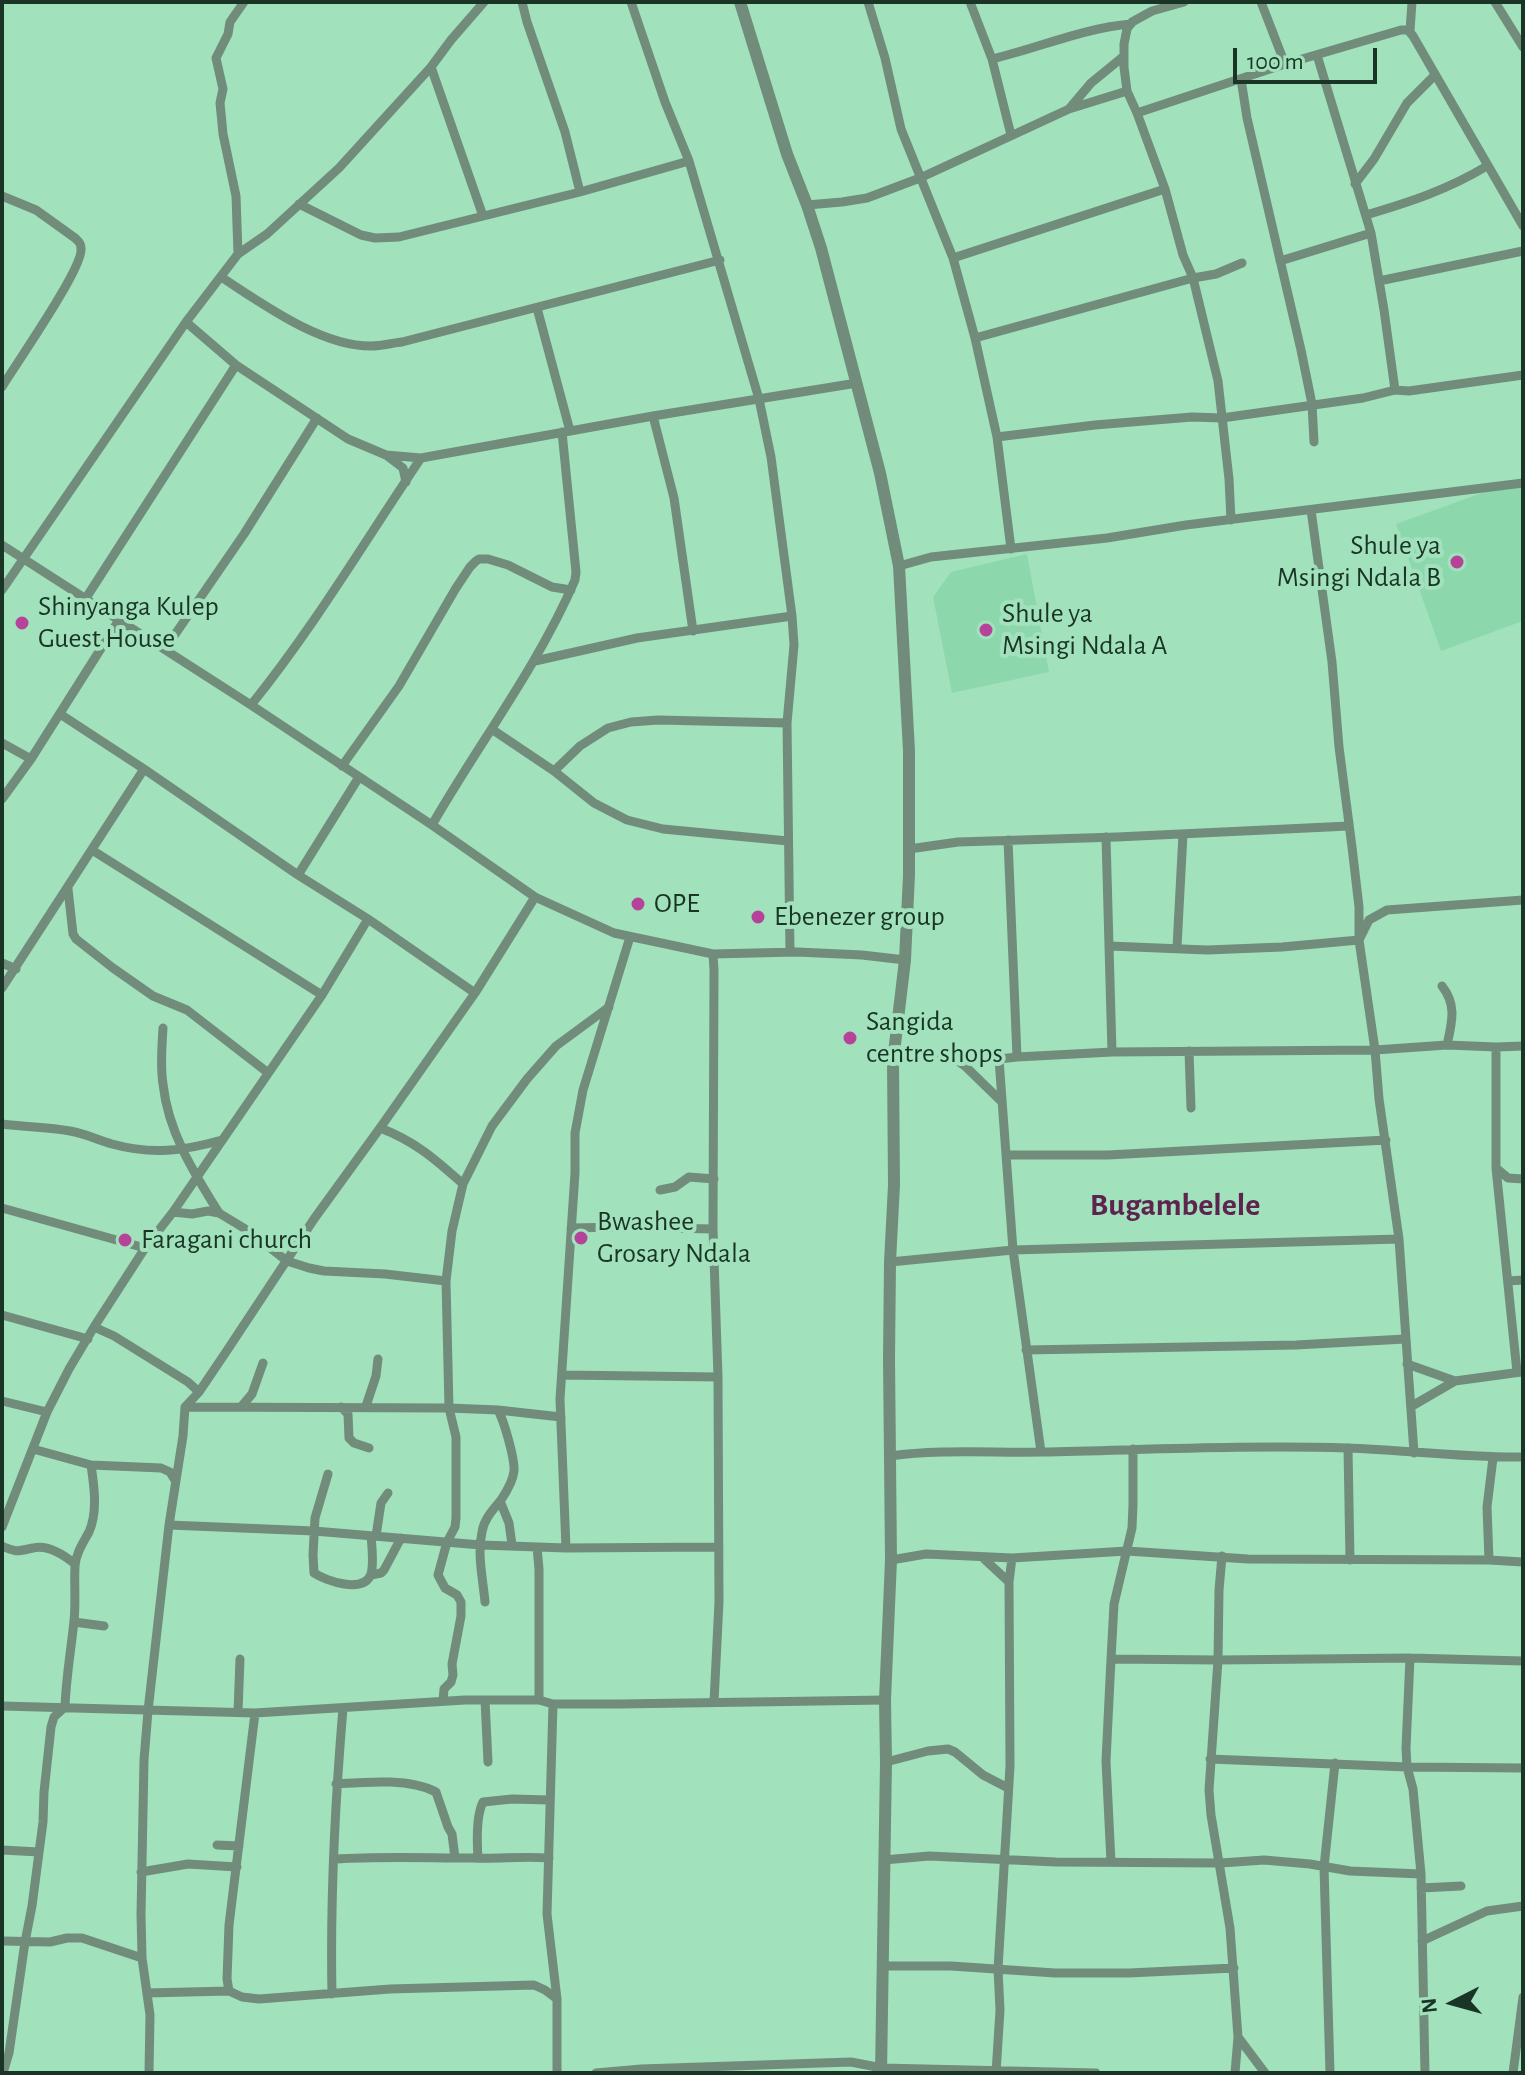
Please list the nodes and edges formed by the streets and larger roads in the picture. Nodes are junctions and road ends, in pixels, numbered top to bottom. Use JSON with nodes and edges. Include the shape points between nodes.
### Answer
{"nodes":[{"id":1,"x":244,"y":2,"type":"edge"},
{"id":2,"x":484,"y":2,"type":"edge"},
{"id":3,"x":522,"y":2,"type":"edge"},
{"id":4,"x":631,"y":2,"type":"edge"},
{"id":5,"x":740,"y":2,"type":"edge"},
{"id":6,"x":868,"y":2,"type":"edge"},
{"id":7,"x":970,"y":2,"type":"edge"},
{"id":8,"x":1184,"y":2,"type":"edge"},
{"id":9,"x":1261,"y":2,"type":"edge"},
{"id":10,"x":1412,"y":2,"type":"edge"},
{"id":11,"x":1495,"y":2,"type":"edge"},
{"id":12,"x":1131,"y":24,"type":"junction"},
{"id":13,"x":1410,"y":31,"type":"junction"},
{"id":14,"x":1523,"y":47,"type":"edge"},
{"id":15,"x":1317,"y":55,"type":"junction"},
{"id":16,"x":1124,"y":56,"type":"junction"},
{"id":17,"x":992,"y":59,"type":"junction"},
{"id":18,"x":1285,"y":64,"type":"junction"},
{"id":19,"x":431,"y":67,"type":"junction"},
{"id":20,"x":1435,"y":75,"type":"junction"},
{"id":21,"x":1241,"y":79,"type":"junction"},
{"id":22,"x":1127,"y":91,"type":"junction"},
{"id":23,"x":1069,"y":109,"type":"junction"},
{"id":24,"x":1137,"y":113,"type":"junction"},
{"id":25,"x":1011,"y":135,"type":"junction"},
{"id":26,"x":689,"y":161,"type":"junction"},
{"id":27,"x":1487,"y":166,"type":"junction"},
{"id":28,"x":920,"y":178,"type":"junction"},
{"id":29,"x":1355,"y":184,"type":"junction"},
{"id":30,"x":1165,"y":189,"type":"junction"},
{"id":31,"x":580,"y":192,"type":"junction"},
{"id":32,"x":2,"y":196,"type":"edge"},
{"id":33,"x":299,"y":204,"type":"junction"},
{"id":34,"x":807,"y":205,"type":"junction"},
{"id":35,"x":1366,"y":215,"type":"junction"},
{"id":36,"x":483,"y":216,"type":"junction"},
{"id":37,"x":1523,"y":226,"type":"edge"},
{"id":38,"x":1371,"y":233,"type":"junction"},
{"id":39,"x":1523,"y":251,"type":"edge"},
{"id":40,"x":238,"y":254,"type":"junction"},
{"id":41,"x":953,"y":258,"type":"junction"},
{"id":42,"x":720,"y":260,"type":"junction"},
{"id":43,"x":1280,"y":261,"type":"junction"},
{"id":44,"x":1242,"y":263,"type":"dead end"},
{"id":45,"x":221,"y":277,"type":"junction"},
{"id":46,"x":1193,"y":278,"type":"junction"},
{"id":47,"x":1379,"y":281,"type":"junction"},
{"id":48,"x":537,"y":308,"type":"junction"},
{"id":49,"x":186,"y":322,"type":"junction"},
{"id":50,"x":975,"y":338,"type":"junction"},
{"id":51,"x":236,"y":365,"type":"junction"},
{"id":52,"x":1523,"y":375,"type":"edge"},
{"id":53,"x":857,"y":383,"type":"junction"},
{"id":54,"x":2,"y":387,"type":"edge"},
{"id":55,"x":1395,"y":390,"type":"junction"},
{"id":56,"x":759,"y":399,"type":"junction"},
{"id":57,"x":1312,"y":404,"type":"junction"},
{"id":58,"x":653,"y":416,"type":"junction"},
{"id":59,"x":317,"y":418,"type":"junction"},
{"id":60,"x":1222,"y":418,"type":"junction"},
{"id":61,"x":566,"y":432,"type":"junction"},
{"id":62,"x":997,"y":437,"type":"junction"},
{"id":63,"x":1314,"y":442,"type":"dead end"},
{"id":64,"x":386,"y":455,"type":"junction"},
{"id":65,"x":421,"y":458,"type":"junction"},
{"id":66,"x":406,"y":482,"type":"junction"},
{"id":67,"x":1523,"y":483,"type":"edge"},
{"id":68,"x":1311,"y":510,"type":"junction"},
{"id":69,"x":1231,"y":520,"type":"junction"},
{"id":70,"x":2,"y":545,"type":"edge"},
{"id":71,"x":1011,"y":549,"type":"junction"},
{"id":72,"x":23,"y":558,"type":"junction"},
{"id":73,"x":899,"y":566,"type":"junction"},
{"id":74,"x":2,"y":590,"type":"edge"},
{"id":75,"x":571,"y":590,"type":"junction"},
{"id":76,"x":86,"y":598,"type":"junction"},
{"id":77,"x":792,"y":616,"type":"junction"},
{"id":78,"x":119,"y":620,"type":"junction"},
{"id":79,"x":693,"y":631,"type":"junction"},
{"id":80,"x":165,"y":649,"type":"junction"},
{"id":81,"x":535,"y":661,"type":"junction"},
{"id":82,"x":251,"y":705,"type":"junction"},
{"id":83,"x":60,"y":714,"type":"junction"},
{"id":84,"x":787,"y":723,"type":"junction"},
{"id":85,"x":493,"y":730,"type":"junction"},
{"id":86,"x":2,"y":743,"type":"edge"},
{"id":87,"x":31,"y":759,"type":"junction"},
{"id":88,"x":342,"y":766,"type":"junction"},
{"id":89,"x":144,"y":769,"type":"junction"},
{"id":90,"x":554,"y":771,"type":"junction"},
{"id":91,"x":359,"y":777,"type":"junction"},
{"id":92,"x":2,"y":799,"type":"edge"},
{"id":93,"x":432,"y":825,"type":"junction"},
{"id":94,"x":1349,"y":826,"type":"junction"},
{"id":95,"x":1183,"y":834,"type":"junction"},
{"id":96,"x":1106,"y":837,"type":"junction"},
{"id":97,"x":1008,"y":840,"type":"junction"},
{"id":98,"x":788,"y":841,"type":"junction"},
{"id":99,"x":909,"y":849,"type":"junction"},
{"id":100,"x":92,"y":850,"type":"junction"},
{"id":101,"x":298,"y":875,"type":"junction"},
{"id":102,"x":68,"y":889,"type":"junction"},
{"id":103,"x":535,"y":897,"type":"junction"},
{"id":104,"x":1523,"y":900,"type":"edge"},
{"id":105,"x":1359,"y":907,"type":"junction"},
{"id":106,"x":1379,"y":913,"type":"junction"},
{"id":107,"x":368,"y":919,"type":"junction"},
{"id":108,"x":630,"y":937,"type":"junction"},
{"id":109,"x":1359,"y":940,"type":"junction"},
{"id":110,"x":1109,"y":946,"type":"junction"},
{"id":111,"x":1177,"y":947,"type":"junction"},
{"id":112,"x":790,"y":952,"type":"junction"},
{"id":113,"x":713,"y":954,"type":"junction"},
{"id":114,"x":905,"y":960,"type":"junction"},
{"id":115,"x":2,"y":963,"type":"edge"},
{"id":116,"x":16,"y":969,"type":"junction"},
{"id":117,"x":1442,"y":986,"type":"dead end"},
{"id":118,"x":2,"y":988,"type":"edge"},
{"id":119,"x":475,"y":993,"type":"junction"},
{"id":120,"x":322,"y":995,"type":"junction"},
{"id":121,"x":609,"y":1007,"type":"junction"},
{"id":122,"x":163,"y":1028,"type":"dead end"},
{"id":123,"x":1447,"y":1045,"type":"junction"},
{"id":124,"x":1523,"y":1046,"type":"edge"},
{"id":125,"x":1496,"y":1047,"type":"junction"},
{"id":126,"x":1375,"y":1050,"type":"junction"},
{"id":127,"x":1189,"y":1051,"type":"junction"},
{"id":128,"x":1112,"y":1052,"type":"junction"},
{"id":129,"x":1017,"y":1057,"type":"junction"},
{"id":130,"x":953,"y":1058,"type":"junction"},
{"id":131,"x":999,"y":1059,"type":"junction"},
{"id":132,"x":893,"y":1061,"type":"junction"},
{"id":133,"x":267,"y":1072,"type":"junction"},
{"id":134,"x":1002,"y":1102,"type":"junction"},
{"id":135,"x":1191,"y":1108,"type":"dead end"},
{"id":136,"x":2,"y":1124,"type":"edge"},
{"id":137,"x":380,"y":1128,"type":"junction"},
{"id":138,"x":222,"y":1140,"type":"junction"},
{"id":139,"x":1386,"y":1140,"type":"junction"},
{"id":140,"x":182,"y":1150,"type":"junction"},
{"id":141,"x":1006,"y":1155,"type":"junction"},
{"id":142,"x":1496,"y":1168,"type":"junction"},
{"id":143,"x":197,"y":1178,"type":"junction"},
{"id":144,"x":714,"y":1179,"type":"junction"},
{"id":145,"x":1523,"y":1179,"type":"edge"},
{"id":146,"x":463,"y":1184,"type":"junction"},
{"id":147,"x":660,"y":1190,"type":"dead end"},
{"id":148,"x":2,"y":1208,"type":"edge"},
{"id":149,"x":173,"y":1212,"type":"junction"},
{"id":150,"x":219,"y":1213,"type":"junction"},
{"id":151,"x":571,"y":1228,"type":"junction"},
{"id":152,"x":713,"y":1229,"type":"junction"},
{"id":153,"x":1399,"y":1239,"type":"junction"},
{"id":154,"x":145,"y":1248,"type":"junction"},
{"id":155,"x":1013,"y":1250,"type":"junction"},
{"id":156,"x":287,"y":1261,"type":"junction"},
{"id":157,"x":890,"y":1262,"type":"junction"},
{"id":158,"x":1523,"y":1280,"type":"edge"},
{"id":159,"x":446,"y":1281,"type":"junction"},
{"id":160,"x":1508,"y":1281,"type":"junction"},
{"id":161,"x":2,"y":1315,"type":"edge"},
{"id":162,"x":94,"y":1327,"type":"junction"},
{"id":163,"x":88,"y":1339,"type":"junction"},
{"id":164,"x":1405,"y":1339,"type":"junction"},
{"id":165,"x":1026,"y":1350,"type":"junction"},
{"id":166,"x":378,"y":1359,"type":"dead end"},
{"id":167,"x":263,"y":1363,"type":"dead end"},
{"id":168,"x":1407,"y":1364,"type":"junction"},
{"id":169,"x":1520,"y":1372,"type":"edge"},
{"id":170,"x":562,"y":1375,"type":"junction"},
{"id":171,"x":718,"y":1377,"type":"junction"},
{"id":172,"x":1455,"y":1381,"type":"junction"},
{"id":173,"x":199,"y":1392,"type":"junction"},
{"id":174,"x":2,"y":1401,"type":"edge"},
{"id":175,"x":366,"y":1406,"type":"junction"},
{"id":176,"x":1412,"y":1406,"type":"junction"},
{"id":177,"x":185,"y":1407,"type":"junction"},
{"id":178,"x":241,"y":1407,"type":"junction"},
{"id":179,"x":341,"y":1407,"type":"junction"},
{"id":180,"x":449,"y":1408,"type":"junction"},
{"id":181,"x":498,"y":1410,"type":"junction"},
{"id":182,"x":47,"y":1412,"type":"junction"},
{"id":183,"x":561,"y":1417,"type":"junction"},
{"id":184,"x":369,"y":1448,"type":"dead end"},
{"id":185,"x":1348,"y":1448,"type":"junction"},
{"id":186,"x":33,"y":1449,"type":"junction"},
{"id":187,"x":1133,"y":1449,"type":"junction"},
{"id":188,"x":1041,"y":1452,"type":"junction"},
{"id":189,"x":1414,"y":1453,"type":"junction"},
{"id":190,"x":890,"y":1456,"type":"junction"},
{"id":191,"x":1523,"y":1457,"type":"edge"},
{"id":192,"x":1493,"y":1458,"type":"junction"},
{"id":193,"x":91,"y":1465,"type":"junction"},
{"id":194,"x":108,"y":1465,"type":"junction"},
{"id":195,"x":328,"y":1474,"type":"dead end"},
{"id":196,"x":175,"y":1480,"type":"junction"},
{"id":197,"x":94,"y":1483,"type":"junction"},
{"id":198,"x":4,"y":1492,"type":"edge"},
{"id":199,"x":388,"y":1493,"type":"dead end"},
{"id":200,"x":15,"y":1495,"type":"junction"},
{"id":201,"x":500,"y":1501,"type":"junction"},
{"id":202,"x":169,"y":1525,"type":"junction"},
{"id":203,"x":2,"y":1527,"type":"edge"},
{"id":204,"x":314,"y":1531,"type":"junction"},
{"id":205,"x":374,"y":1536,"type":"junction"},
{"id":206,"x":401,"y":1538,"type":"junction"},
{"id":207,"x":447,"y":1542,"type":"junction"},
{"id":208,"x":481,"y":1545,"type":"junction"},
{"id":209,"x":512,"y":1545,"type":"junction"},
{"id":210,"x":2,"y":1546,"type":"edge"},
{"id":211,"x":537,"y":1547,"type":"junction"},
{"id":212,"x":719,"y":1547,"type":"junction"},
{"id":213,"x":566,"y":1548,"type":"junction"},
{"id":214,"x":1127,"y":1551,"type":"junction"},
{"id":215,"x":981,"y":1556,"type":"junction"},
{"id":216,"x":1222,"y":1556,"type":"junction"},
{"id":217,"x":1012,"y":1558,"type":"junction"},
{"id":218,"x":891,"y":1560,"type":"junction"},
{"id":219,"x":1350,"y":1560,"type":"junction"},
{"id":220,"x":1489,"y":1560,"type":"junction"},
{"id":221,"x":1523,"y":1562,"type":"edge"},
{"id":222,"x":75,"y":1564,"type":"junction"},
{"id":223,"x":371,"y":1575,"type":"junction"},
{"id":224,"x":1009,"y":1582,"type":"junction"},
{"id":225,"x":485,"y":1602,"type":"dead end"},
{"id":226,"x":74,"y":1622,"type":"junction"},
{"id":227,"x":104,"y":1626,"type":"dead end"},
{"id":228,"x":1410,"y":1658,"type":"junction"},
{"id":229,"x":240,"y":1659,"type":"dead end"},
{"id":230,"x":1111,"y":1659,"type":"junction"},
{"id":231,"x":1218,"y":1660,"type":"junction"},
{"id":232,"x":1523,"y":1661,"type":"edge"},
{"id":233,"x":485,"y":1700,"type":"junction"},
{"id":234,"x":539,"y":1700,"type":"junction"},
{"id":235,"x":885,"y":1700,"type":"junction"},
{"id":236,"x":443,"y":1701,"type":"junction"},
{"id":237,"x":714,"y":1702,"type":"junction"},
{"id":238,"x":553,"y":1704,"type":"junction"},
{"id":239,"x":2,"y":1706,"type":"edge"},
{"id":240,"x":65,"y":1707,"type":"junction"},
{"id":241,"x":343,"y":1708,"type":"junction"},
{"id":242,"x":148,"y":1711,"type":"junction"},
{"id":243,"x":238,"y":1712,"type":"junction"},
{"id":244,"x":255,"y":1713,"type":"junction"},
{"id":245,"x":1210,"y":1759,"type":"junction"},
{"id":246,"x":488,"y":1762,"type":"dead end"},
{"id":247,"x":886,"y":1762,"type":"junction"},
{"id":248,"x":1335,"y":1763,"type":"junction"},
{"id":249,"x":1407,"y":1767,"type":"junction"},
{"id":250,"x":1523,"y":1768,"type":"edge"},
{"id":251,"x":1523,"y":1778,"type":"edge"},
{"id":252,"x":336,"y":1784,"type":"junction"},
{"id":253,"x":1008,"y":1788,"type":"junction"},
{"id":254,"x":549,"y":1800,"type":"junction"},
{"id":255,"x":217,"y":1845,"type":"dead end"},
{"id":256,"x":239,"y":1846,"type":"junction"},
{"id":257,"x":2,"y":1850,"type":"edge"},
{"id":258,"x":39,"y":1852,"type":"junction"},
{"id":259,"x":455,"y":1858,"type":"junction"},
{"id":260,"x":478,"y":1858,"type":"junction"},
{"id":261,"x":549,"y":1858,"type":"junction"},
{"id":262,"x":335,"y":1859,"type":"junction"},
{"id":263,"x":884,"y":1860,"type":"junction"},
{"id":264,"x":1005,"y":1860,"type":"junction"},
{"id":265,"x":1111,"y":1862,"type":"junction"},
{"id":266,"x":1221,"y":1863,"type":"junction"},
{"id":267,"x":237,"y":1867,"type":"junction"},
{"id":268,"x":1324,"y":1867,"type":"junction"},
{"id":269,"x":141,"y":1872,"type":"junction"},
{"id":270,"x":1421,"y":1874,"type":"junction"},
{"id":271,"x":1461,"y":1886,"type":"dead end"},
{"id":272,"x":1421,"y":1888,"type":"junction"},
{"id":273,"x":1523,"y":1906,"type":"edge"},
{"id":274,"x":2,"y":1941,"type":"edge"},
{"id":275,"x":1422,"y":1941,"type":"junction"},
{"id":276,"x":25,"y":1942,"type":"junction"},
{"id":277,"x":142,"y":1958,"type":"junction"},
{"id":278,"x":882,"y":1966,"type":"junction"},
{"id":279,"x":1234,"y":1968,"type":"junction"},
{"id":280,"x":998,"y":1969,"type":"junction"},
{"id":281,"x":229,"y":1991,"type":"junction"},
{"id":282,"x":147,"y":1993,"type":"junction"},
{"id":283,"x":332,"y":1994,"type":"junction"},
{"id":284,"x":557,"y":1999,"type":"junction"},
{"id":285,"x":1523,"y":1999,"type":"edge"},
{"id":286,"x":7,"y":2025,"type":"edge"},
{"id":287,"x":1238,"y":2037,"type":"junction"},
{"id":288,"x":882,"y":2070,"type":"edge"},
{"id":289,"x":996,"y":2071,"type":"edge"},
{"id":290,"x":3,"y":2073,"type":"edge"},
{"id":291,"x":149,"y":2073,"type":"edge"},
{"id":292,"x":557,"y":2073,"type":"edge"},
{"id":293,"x":596,"y":2073,"type":"edge"},
{"id":294,"x":1096,"y":2073,"type":"edge"},
{"id":295,"x":1235,"y":2073,"type":"edge"},
{"id":296,"x":1265,"y":2073,"type":"edge"},
{"id":297,"x":1330,"y":2073,"type":"edge"},
{"id":298,"x":1425,"y":2073,"type":"edge"},
{"id":299,"x":1513,"y":2073,"type":"edge"}],
"edges":[{"from":1,"to":40,"type":"street","via":[[216,56],[223,89],[223,134],[236,196]]},
{"from":2,"to":19,"type":"street"},
{"from":3,"to":31,"type":"street"},
{"from":4,"to":26,"type":"street"},
{"from":5,"to":34,"type":"street"},
{"from":6,"to":28,"type":"street","via":[[901,129]]},
{"from":7,"to":17,"type":"street"},
{"from":8,"to":12,"type":"street"},
{"from":9,"to":18,"type":"street"},
{"from":10,"to":13,"type":"street"},
{"from":11,"to":14,"type":"street"},
{"from":12,"to":16,"type":"street"},
{"from":12,"to":17,"type":"street","via":[[1103,26]]},
{"from":13,"to":15,"type":"street"},
{"from":13,"to":20,"type":"street"},
{"from":15,"to":18,"type":"street"},
{"from":15,"to":29,"type":"street"},
{"from":16,"to":22,"type":"street"},
{"from":16,"to":23,"type":"street"},
{"from":17,"to":25,"type":"street"},
{"from":18,"to":21,"type":"street"},
{"from":19,"to":33,"type":"street"},
{"from":19,"to":36,"type":"street"},
{"from":20,"to":27,"type":"street"},
{"from":20,"to":29,"type":"street","via":[[1401,111]]},
{"from":21,"to":24,"type":"street"},
{"from":21,"to":43,"type":"street"},
{"from":22,"to":23,"type":"street"},
{"from":22,"to":24,"type":"street"},
{"from":23,"to":25,"type":"street"},
{"from":24,"to":30,"type":"street"},
{"from":25,"to":28,"type":"street"},
{"from":26,"to":31,"type":"street"},
{"from":26,"to":42,"type":"street"},
{"from":27,"to":35,"type":"street","via":[[1447,189]]},
{"from":27,"to":37,"type":"street"},
{"from":28,"to":34,"type":"street","via":[[867,198]]},
{"from":28,"to":41,"type":"street"},
{"from":29,"to":35,"type":"street"},
{"from":30,"to":41,"type":"street"},
{"from":30,"to":46,"type":"street"},
{"from":31,"to":36,"type":"street"},
{"from":32,"to":54,"type":"street","via":[[52,221],[78,241],[81,251],[72,277]]},
{"from":33,"to":36,"type":"street","via":[[375,238]]},
{"from":33,"to":40,"type":"street"},
{"from":34,"to":53,"type":"street"},
{"from":35,"to":38,"type":"street"},
{"from":38,"to":43,"type":"street"},
{"from":38,"to":47,"type":"street"},
{"from":39,"to":47,"type":"street"},
{"from":40,"to":45,"type":"street"},
{"from":41,"to":50,"type":"street"},
{"from":42,"to":48,"type":"street"},
{"from":42,"to":56,"type":"street"},
{"from":43,"to":57,"type":"street"},
{"from":44,"to":46,"type":"street"},
{"from":45,"to":48,"type":"street","via":[[294,321],[344,342],[371,346]]},
{"from":45,"to":49,"type":"street"},
{"from":46,"to":50,"type":"street"},
{"from":46,"to":60,"type":"street"},
{"from":47,"to":55,"type":"street"},
{"from":48,"to":61,"type":"street"},
{"from":49,"to":51,"type":"street"},
{"from":49,"to":72,"type":"street"},
{"from":50,"to":62,"type":"street"},
{"from":51,"to":59,"type":"street"},
{"from":51,"to":76,"type":"street"},
{"from":52,"to":55,"type":"street"},
{"from":53,"to":56,"type":"street"},
{"from":53,"to":73,"type":"street"},
{"from":55,"to":57,"type":"street"},
{"from":56,"to":58,"type":"street"},
{"from":56,"to":77,"type":"street"},
{"from":57,"to":60,"type":"street"},
{"from":57,"to":63,"type":"street"},
{"from":58,"to":61,"type":"street"},
{"from":58,"to":79,"type":"street","via":[[674,498]]},
{"from":59,"to":64,"type":"street"},
{"from":59,"to":80,"type":"street"},
{"from":60,"to":62,"type":"street"},
{"from":60,"to":69,"type":"street"},
{"from":61,"to":65,"type":"street"},
{"from":61,"to":75,"type":"street","via":[[576,572]]},
{"from":62,"to":71,"type":"street"},
{"from":64,"to":65,"type":"street"},
{"from":64,"to":66,"type":"street","via":[[403,468]]},
{"from":65,"to":66,"type":"street"},
{"from":66,"to":82,"type":"street"},
{"from":67,"to":68,"type":"street"},
{"from":68,"to":69,"type":"street"},
{"from":68,"to":94,"type":"street"},
{"from":69,"to":71,"type":"street"},
{"from":70,"to":72,"type":"street"},
{"from":71,"to":73,"type":"street","via":[[931,557]]},
{"from":72,"to":74,"type":"street"},
{"from":72,"to":76,"type":"street"},
{"from":73,"to":99,"type":"street"},
{"from":75,"to":81,"type":"street"},
{"from":75,"to":88,"type":"street","via":[[552,587],[508,565],[476,561]]},
{"from":76,"to":78,"type":"street"},
{"from":77,"to":79,"type":"street"},
{"from":77,"to":84,"type":"street"},
{"from":78,"to":80,"type":"street"},
{"from":78,"to":83,"type":"street"},
{"from":79,"to":81,"type":"street"},
{"from":80,"to":82,"type":"street"},
{"from":81,"to":85,"type":"street"},
{"from":82,"to":88,"type":"street"},
{"from":83,"to":87,"type":"street"},
{"from":83,"to":89,"type":"street"},
{"from":84,"to":90,"type":"street","via":[[631,722],[608,728]]},
{"from":84,"to":98,"type":"street"},
{"from":85,"to":90,"type":"street"},
{"from":85,"to":93,"type":"street"},
{"from":86,"to":87,"type":"street"},
{"from":87,"to":92,"type":"street"},
{"from":88,"to":91,"type":"street"},
{"from":89,"to":100,"type":"street"},
{"from":89,"to":101,"type":"street"},
{"from":90,"to":98,"type":"street","via":[[594,803],[627,820],[663,829]]},
{"from":91,"to":93,"type":"street"},
{"from":91,"to":101,"type":"street"},
{"from":93,"to":103,"type":"street"},
{"from":94,"to":95,"type":"street"},
{"from":94,"to":105,"type":"street"},
{"from":95,"to":96,"type":"street"},
{"from":95,"to":111,"type":"street"},
{"from":96,"to":97,"type":"street"},
{"from":96,"to":110,"type":"street"},
{"from":97,"to":99,"type":"street"},
{"from":97,"to":129,"type":"street"},
{"from":98,"to":112,"type":"street"},
{"from":99,"to":114,"type":"street"},
{"from":100,"to":102,"type":"street"},
{"from":100,"to":120,"type":"street"},
{"from":101,"to":107,"type":"street"},
{"from":102,"to":116,"type":"street"},
{"from":102,"to":133,"type":"street","via":[[76,939],[153,996],[187,1010]]},
{"from":103,"to":108,"type":"street"},
{"from":103,"to":119,"type":"street"},
{"from":104,"to":106,"type":"street"},
{"from":105,"to":106,"type":"street"},
{"from":105,"to":109,"type":"street"},
{"from":106,"to":109,"type":"street"},
{"from":107,"to":119,"type":"street"},
{"from":107,"to":120,"type":"street"},
{"from":108,"to":113,"type":"street"},
{"from":108,"to":121,"type":"street"},
{"from":109,"to":111,"type":"street","via":[[1260,948]]},
{"from":109,"to":126,"type":"street"},
{"from":110,"to":111,"type":"street"},
{"from":110,"to":128,"type":"street"},
{"from":112,"to":113,"type":"street"},
{"from":112,"to":114,"type":"street"},
{"from":113,"to":144,"type":"street"},
{"from":114,"to":132,"type":"street"},
{"from":115,"to":116,"type":"street"},
{"from":116,"to":118,"type":"street"},
{"from":117,"to":123,"type":"street","via":[[1453,1010]]},
{"from":119,"to":137,"type":"street"},
{"from":120,"to":133,"type":"street"},
{"from":121,"to":146,"type":"street","via":[[556,1046],[527,1079],[492,1126]]},
{"from":121,"to":151,"type":"street","via":[[575,1133]]},
{"from":122,"to":140,"type":"street","via":[[164,1094]]},
{"from":123,"to":125,"type":"street"},
{"from":123,"to":126,"type":"street"},
{"from":124,"to":125,"type":"street"},
{"from":125,"to":142,"type":"street"},
{"from":126,"to":127,"type":"street"},
{"from":126,"to":139,"type":"street"},
{"from":127,"to":128,"type":"street"},
{"from":127,"to":135,"type":"street"},
{"from":128,"to":129,"type":"street"},
{"from":129,"to":131,"type":"street"},
{"from":130,"to":131,"type":"street"},
{"from":130,"to":132,"type":"street","via":[[923,1055]]},
{"from":130,"to":134,"type":"street"},
{"from":131,"to":134,"type":"street"},
{"from":132,"to":157,"type":"street"},
{"from":133,"to":138,"type":"street"},
{"from":134,"to":141,"type":"street"},
{"from":136,"to":140,"type":"street","via":[[74,1131],[125,1148]]},
{"from":137,"to":146,"type":"street","via":[[425,1151]]},
{"from":137,"to":156,"type":"street"},
{"from":138,"to":140,"type":"street"},
{"from":138,"to":143,"type":"street"},
{"from":139,"to":141,"type":"street","via":[[1108,1155]]},
{"from":139,"to":153,"type":"street"},
{"from":140,"to":143,"type":"street"},
{"from":141,"to":155,"type":"street"},
{"from":142,"to":145,"type":"street","via":[[1508,1178]]},
{"from":142,"to":160,"type":"street"},
{"from":143,"to":149,"type":"street"},
{"from":143,"to":150,"type":"street"},
{"from":144,"to":147,"type":"street","via":[[689,1177]]},
{"from":144,"to":152,"type":"street"},
{"from":146,"to":159,"type":"street"},
{"from":148,"to":154,"type":"street"},
{"from":149,"to":150,"type":"street"},
{"from":149,"to":154,"type":"street"},
{"from":150,"to":156,"type":"street"},
{"from":151,"to":152,"type":"street"},
{"from":151,"to":170,"type":"street"},
{"from":152,"to":171,"type":"street"},
{"from":153,"to":155,"type":"street"},
{"from":153,"to":164,"type":"street"},
{"from":154,"to":162,"type":"street"},
{"from":155,"to":157,"type":"street"},
{"from":155,"to":165,"type":"street"},
{"from":156,"to":159,"type":"street","via":[[324,1271]]},
{"from":156,"to":173,"type":"street"},
{"from":157,"to":190,"type":"street"},
{"from":158,"to":160,"type":"street"},
{"from":159,"to":180,"type":"street"},
{"from":160,"to":169,"type":"street"},
{"from":161,"to":163,"type":"street"},
{"from":162,"to":163,"type":"street"},
{"from":162,"to":173,"type":"street"},
{"from":163,"to":182,"type":"street"},
{"from":164,"to":165,"type":"street"},
{"from":164,"to":168,"type":"street"},
{"from":165,"to":188,"type":"street"},
{"from":166,"to":175,"type":"street"},
{"from":167,"to":178,"type":"street","via":[[252,1394]]},
{"from":168,"to":172,"type":"street"},
{"from":168,"to":176,"type":"street"},
{"from":169,"to":172,"type":"street"},
{"from":170,"to":171,"type":"street"},
{"from":170,"to":183,"type":"street"},
{"from":171,"to":212,"type":"street"},
{"from":172,"to":176,"type":"street"},
{"from":173,"to":177,"type":"street"},
{"from":174,"to":182,"type":"street"},
{"from":175,"to":179,"type":"street"},
{"from":175,"to":180,"type":"street"},
{"from":176,"to":189,"type":"street"},
{"from":177,"to":178,"type":"street"},
{"from":177,"to":196,"type":"street"},
{"from":178,"to":179,"type":"street"},
{"from":179,"to":184,"type":"street","via":[[348,1414],[349,1438]]},
{"from":180,"to":181,"type":"street"},
{"from":180,"to":207,"type":"street","via":[[456,1437],[457,1500],[455,1527]]},
{"from":181,"to":183,"type":"street"},
{"from":181,"to":201,"type":"street","via":[[514,1465]]},
{"from":182,"to":186,"type":"street"},
{"from":183,"to":213,"type":"street"},
{"from":185,"to":187,"type":"street"},
{"from":185,"to":189,"type":"street"},
{"from":185,"to":219,"type":"street"},
{"from":186,"to":193,"type":"street"},
{"from":186,"to":200,"type":"street"},
{"from":187,"to":188,"type":"street"},
{"from":187,"to":214,"type":"street"},
{"from":188,"to":190,"type":"street"},
{"from":189,"to":192,"type":"street"},
{"from":190,"to":218,"type":"street"},
{"from":191,"to":192,"type":"street"},
{"from":192,"to":220,"type":"street","via":[[1487,1507]]},
{"from":193,"to":194,"type":"street"},
{"from":193,"to":197,"type":"street"},
{"from":194,"to":196,"type":"street","via":[[161,1468]]},
{"from":194,"to":197,"type":"street"},
{"from":195,"to":204,"type":"street"},
{"from":196,"to":202,"type":"street"},
{"from":197,"to":222,"type":"street","via":[[89,1531]]},
{"from":198,"to":200,"type":"street"},
{"from":199,"to":205,"type":"street"},
{"from":200,"to":203,"type":"street"},
{"from":201,"to":208,"type":"street","via":[[488,1517]]},
{"from":201,"to":209,"type":"street"},
{"from":202,"to":204,"type":"street"},
{"from":202,"to":242,"type":"street"},
{"from":204,"to":205,"type":"street"},
{"from":204,"to":223,"type":"street","via":[[314,1573],[347,1584],[359,1584]]},
{"from":205,"to":206,"type":"street"},
{"from":205,"to":223,"type":"street"},
{"from":206,"to":207,"type":"street"},
{"from":206,"to":223,"type":"street","via":[[384,1570]]},
{"from":207,"to":208,"type":"street"},
{"from":207,"to":236,"type":"street","via":[[438,1575],[461,1602],[461,1616],[453,1675]]},
{"from":208,"to":209,"type":"street"},
{"from":208,"to":225,"type":"street"},
{"from":209,"to":211,"type":"street"},
{"from":210,"to":222,"type":"street","via":[[17,1552],[44,1548]]},
{"from":211,"to":213,"type":"street"},
{"from":211,"to":234,"type":"street"},
{"from":212,"to":213,"type":"street"},
{"from":212,"to":237,"type":"street"},
{"from":214,"to":216,"type":"street"},
{"from":214,"to":217,"type":"street"},
{"from":214,"to":230,"type":"street","via":[[1114,1604]]},
{"from":215,"to":217,"type":"street"},
{"from":215,"to":218,"type":"street","via":[[926,1554]]},
{"from":215,"to":224,"type":"street"},
{"from":216,"to":219,"type":"street"},
{"from":216,"to":231,"type":"street"},
{"from":217,"to":224,"type":"street"},
{"from":218,"to":235,"type":"street"},
{"from":219,"to":220,"type":"street"},
{"from":220,"to":221,"type":"street"},
{"from":222,"to":226,"type":"street"},
{"from":224,"to":253,"type":"street"},
{"from":226,"to":227,"type":"street"},
{"from":226,"to":240,"type":"street"},
{"from":228,"to":231,"type":"street"},
{"from":228,"to":232,"type":"street"},
{"from":228,"to":249,"type":"street"},
{"from":229,"to":243,"type":"street"},
{"from":230,"to":231,"type":"street"},
{"from":230,"to":265,"type":"street","via":[[1106,1761]]},
{"from":231,"to":245,"type":"street"},
{"from":233,"to":234,"type":"street"},
{"from":233,"to":236,"type":"street"},
{"from":233,"to":246,"type":"street"},
{"from":234,"to":238,"type":"street"},
{"from":235,"to":237,"type":"street"},
{"from":235,"to":247,"type":"street"},
{"from":236,"to":241,"type":"street"},
{"from":237,"to":238,"type":"street"},
{"from":238,"to":254,"type":"street"},
{"from":239,"to":240,"type":"street"},
{"from":240,"to":242,"type":"street"},
{"from":240,"to":258,"type":"street","via":[[51,1727]]},
{"from":241,"to":244,"type":"street"},
{"from":241,"to":252,"type":"street"},
{"from":242,"to":243,"type":"street"},
{"from":242,"to":269,"type":"street"},
{"from":243,"to":244,"type":"street"},
{"from":244,"to":256,"type":"street"},
{"from":245,"to":248,"type":"street"},
{"from":245,"to":266,"type":"street","via":[[1211,1815]]},
{"from":247,"to":253,"type":"street","via":[[948,1749]]},
{"from":247,"to":263,"type":"street"},
{"from":248,"to":249,"type":"street"},
{"from":248,"to":268,"type":"street"},
{"from":249,"to":250,"type":"street"},
{"from":249,"to":270,"type":"street"},
{"from":250,"to":251,"type":"street"},
{"from":252,"to":259,"type":"street","via":[[384,1782],[436,1792]]},
{"from":252,"to":262,"type":"street"},
{"from":253,"to":264,"type":"street"},
{"from":254,"to":260,"type":"street","via":[[483,1802]]},
{"from":254,"to":261,"type":"street"},
{"from":255,"to":256,"type":"street"},
{"from":256,"to":267,"type":"street"},
{"from":257,"to":258,"type":"street"},
{"from":258,"to":276,"type":"street"},
{"from":259,"to":260,"type":"street"},
{"from":259,"to":262,"type":"street"},
{"from":260,"to":261,"type":"street"},
{"from":261,"to":284,"type":"street","via":[[547,1914]]},
{"from":262,"to":283,"type":"street"},
{"from":263,"to":264,"type":"street"},
{"from":263,"to":278,"type":"street"},
{"from":264,"to":265,"type":"street"},
{"from":264,"to":280,"type":"street"},
{"from":265,"to":266,"type":"street"},
{"from":266,"to":268,"type":"street","via":[[1277,1861]]},
{"from":266,"to":279,"type":"street"},
{"from":267,"to":269,"type":"street","via":[[188,1864]]},
{"from":267,"to":281,"type":"street","via":[[229,1925]]},
{"from":268,"to":270,"type":"street"},
{"from":268,"to":297,"type":"street"},
{"from":269,"to":277,"type":"street"},
{"from":270,"to":272,"type":"street"},
{"from":271,"to":272,"type":"street"},
{"from":272,"to":275,"type":"street"},
{"from":273,"to":275,"type":"street","via":[[1487,1911]]},
{"from":274,"to":276,"type":"street"},
{"from":275,"to":298,"type":"street"},
{"from":276,"to":277,"type":"street","via":[[82,1938]]},
{"from":276,"to":286,"type":"street","via":[[15,2015]]},
{"from":277,"to":282,"type":"street"},
{"from":278,"to":280,"type":"street"},
{"from":278,"to":288,"type":"street"},
{"from":279,"to":280,"type":"street","via":[[1129,1973]]},
{"from":279,"to":287,"type":"street"},
{"from":280,"to":289,"type":"street"},
{"from":281,"to":282,"type":"street"},
{"from":281,"to":283,"type":"street","via":[[259,1999]]},
{"from":282,"to":291,"type":"street"},
{"from":283,"to":284,"type":"street","via":[[534,1985]]},
{"from":284,"to":292,"type":"street"},
{"from":285,"to":299,"type":"street"},
{"from":286,"to":290,"type":"street","via":[[9,2053]]},
{"from":287,"to":295,"type":"street"},
{"from":287,"to":296,"type":"street"},
{"from":288,"to":289,"type":"street"},
{"from":288,"to":293,"type":"street","via":[[851,2062]]},
{"from":289,"to":294,"type":"street"}]}
